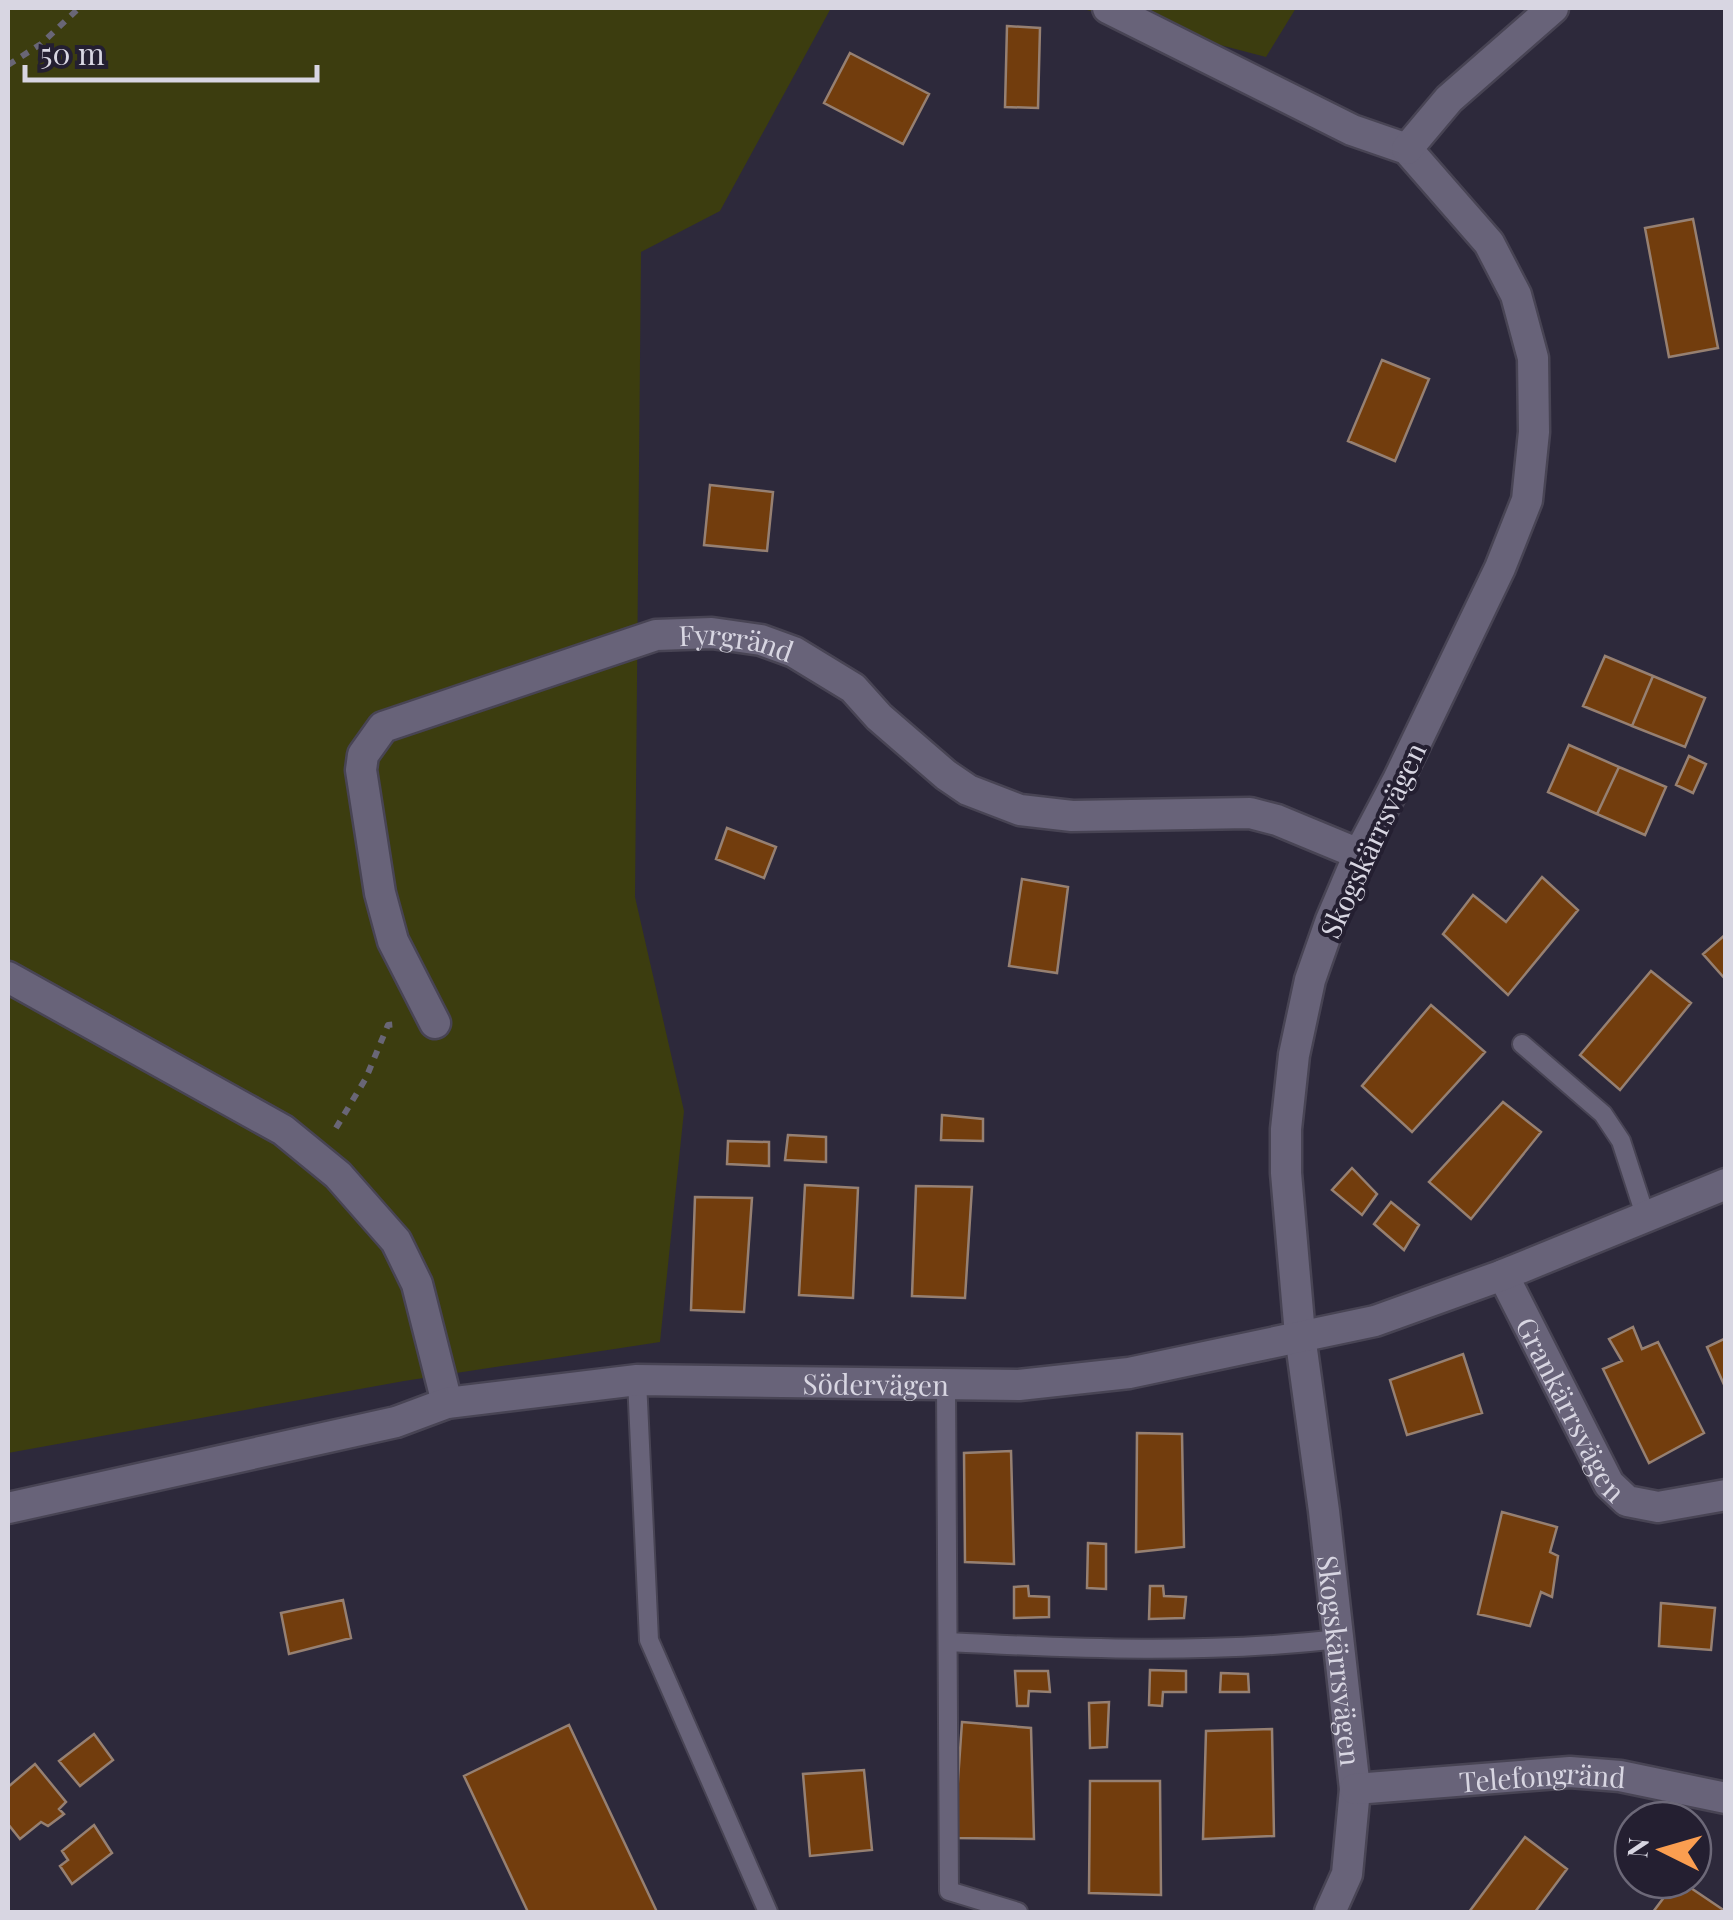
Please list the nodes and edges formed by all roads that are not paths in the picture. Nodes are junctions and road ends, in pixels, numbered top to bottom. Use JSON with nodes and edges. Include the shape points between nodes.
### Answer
{"nodes":[{"id":1,"x":1108,"y":8,"type":"edge"},
{"id":2,"x":1553,"y":8,"type":"edge"},
{"id":3,"x":1407,"y":150,"type":"junction"},
{"id":4,"x":1359,"y":854,"type":"junction"},
{"id":5,"x":8,"y":978,"type":"edge"},
{"id":6,"x":435,"y":1023,"type":"road end"},
{"id":7,"x":1522,"y":1044,"type":"dead end"},
{"id":8,"x":1726,"y":1184,"type":"edge"},
{"id":9,"x":1646,"y":1218,"type":"junction"},
{"id":10,"x":1503,"y":1275,"type":"junction"},
{"id":11,"x":1300,"y":1336,"type":"junction"},
{"id":12,"x":637,"y":1380,"type":"junction"},
{"id":13,"x":946,"y":1384,"type":"junction"},
{"id":14,"x":447,"y":1403,"type":"junction"},
{"id":15,"x":1726,"y":1495,"type":"edge"},
{"id":16,"x":8,"y":1508,"type":"edge"},
{"id":17,"x":1339,"y":1639,"type":"junction"},
{"id":18,"x":948,"y":1642,"type":"junction"},
{"id":19,"x":1355,"y":1789,"type":"junction"},
{"id":20,"x":1726,"y":1798,"type":"edge"},
{"id":21,"x":768,"y":1912,"type":"edge"},
{"id":22,"x":1018,"y":1912,"type":"edge"},
{"id":23,"x":1330,"y":1912,"type":"edge"}],
"edges":[{"from":1,"to":3,"type":"street","name":"Skogskärrsvägen","via":[[1352,130]]},
{"from":2,"to":3,"type":"street","via":[[1449,99]]},
{"from":3,"to":4,"type":"street","name":"Skogskärrsvägen","via":[[1488,243],[1516,294],[1533,358],[1534,432],[1527,500],[1500,568]]},
{"from":4,"to":6,"type":"street","name":"Fyrgränd","via":[[1250,813],[1072,816],[1020,810],[946,775],[853,688],[794,652],[761,640],[656,635],[383,727],[364,755],[377,875],[392,940]]},
{"from":4,"to":11,"type":"street","name":"Skogskärrsvägen","via":[[1310,980],[1294,1055],[1286,1174]]},
{"from":5,"to":14,"type":"street","via":[[283,1130],[338,1175],[396,1241],[417,1284]]},
{"from":7,"to":9,"type":"lane","via":[[1603,1114],[1621,1141]]},
{"from":8,"to":9,"type":"street","name":"Södervägen"},
{"from":9,"to":10,"type":"street","name":"Södervägen"},
{"from":10,"to":11,"type":"street","name":"Södervägen","via":[[1375,1320]]},
{"from":10,"to":15,"type":"street","name":"Grankärrsvägen","via":[[1608,1484],[1627,1501],[1658,1507]]},
{"from":11,"to":13,"type":"street","name":"Södervägen","via":[[1129,1373],[1019,1385]]},
{"from":11,"to":17,"type":"street","name":"Skogskärrsvägen"},
{"from":12,"to":13,"type":"street","name":"Södervägen"},
{"from":12,"to":14,"type":"street","name":"Södervägen"},
{"from":12,"to":21,"type":"lane","via":[[649,1640]]},
{"from":13,"to":18,"type":"lane"},
{"from":14,"to":16,"type":"street","name":"Södervägen","via":[[396,1422]]},
{"from":17,"to":18,"type":"lane","via":[[1248,1648]]},
{"from":17,"to":19,"type":"street","name":"Skogskärrsvägen"},
{"from":18,"to":22,"type":"lane","via":[[949,1891]]},
{"from":19,"to":20,"type":"street","name":"Telefongränd","via":[[1570,1772]]},
{"from":19,"to":23,"type":"street","name":"Skogskärrsvägen","via":[[1346,1874]]}]}
